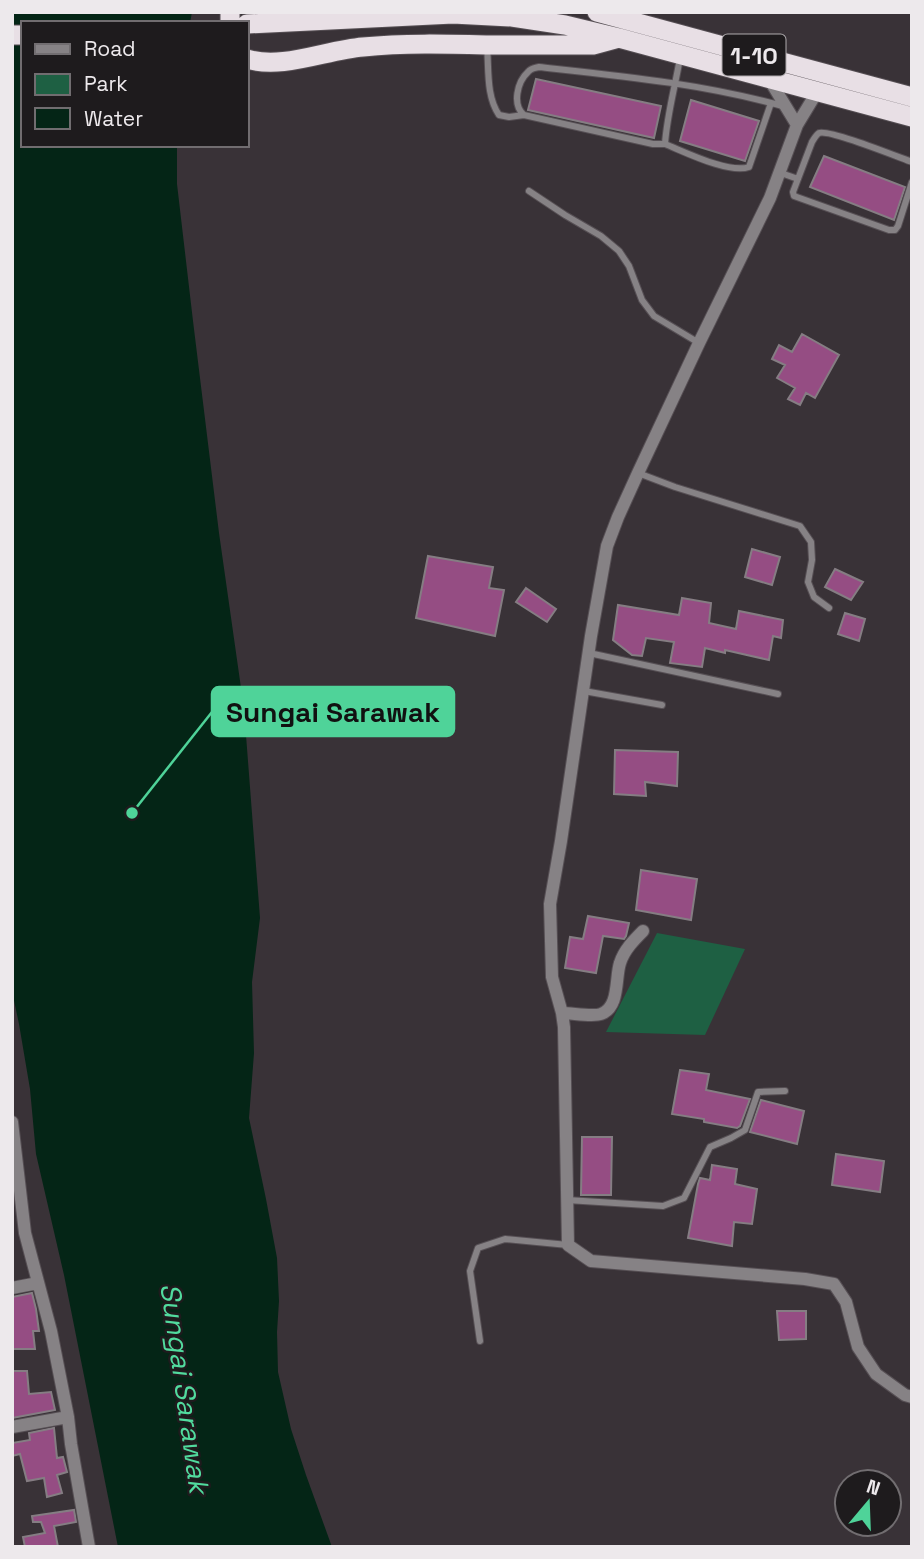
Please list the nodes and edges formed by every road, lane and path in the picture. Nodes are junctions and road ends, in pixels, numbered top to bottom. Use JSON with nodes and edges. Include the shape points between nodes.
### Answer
{"nodes":[{"id":1,"x":597,"y":12,"type":"edge"},
{"id":2,"x":624,"y":23,"type":"edge"},
{"id":3,"x":248,"y":24,"type":"edge"},
{"id":4,"x":487,"y":45,"type":"junction"},
{"id":5,"x":681,"y":54,"type":"junction"},
{"id":6,"x":248,"y":59,"type":"edge"},
{"id":7,"x":769,"y":79,"type":"junction"},
{"id":8,"x":676,"y":83,"type":"junction"},
{"id":9,"x":817,"y":92,"type":"junction"},
{"id":10,"x":912,"y":97,"type":"edge"},
{"id":11,"x":771,"y":103,"type":"junction"},
{"id":12,"x":788,"y":107,"type":"junction"},
{"id":13,"x":524,"y":115,"type":"junction"},
{"id":14,"x":912,"y":117,"type":"edge"},
{"id":15,"x":797,"y":125,"type":"junction"},
{"id":16,"x":665,"y":144,"type":"junction"},
{"id":17,"x":912,"y":162,"type":"edge"},
{"id":18,"x":781,"y":173,"type":"junction"},
{"id":19,"x":798,"y":179,"type":"junction"},
{"id":20,"x":912,"y":182,"type":"edge"},
{"id":21,"x":529,"y":191,"type":"dead end"},
{"id":22,"x":699,"y":343,"type":"junction"},
{"id":23,"x":638,"y":473,"type":"junction"},
{"id":24,"x":829,"y":608,"type":"dead end"},
{"id":25,"x":589,"y":653,"type":"junction"},
{"id":26,"x":584,"y":691,"type":"junction"},
{"id":27,"x":778,"y":694,"type":"dead end"},
{"id":28,"x":662,"y":705,"type":"dead end"},
{"id":29,"x":643,"y":932,"type":"dead end"},
{"id":30,"x":562,"y":1013,"type":"junction"},
{"id":31,"x":785,"y":1091,"type":"dead end"},
{"id":32,"x":12,"y":1122,"type":"edge"},
{"id":33,"x":567,"y":1200,"type":"junction"},
{"id":34,"x":18,"y":1234,"type":"edge"},
{"id":35,"x":568,"y":1245,"type":"junction"},
{"id":36,"x":38,"y":1283,"type":"junction"},
{"id":37,"x":12,"y":1288,"type":"edge"},
{"id":38,"x":480,"y":1341,"type":"dead end"},
{"id":39,"x":912,"y":1397,"type":"edge"},
{"id":40,"x":68,"y":1417,"type":"junction"},
{"id":41,"x":12,"y":1427,"type":"edge"},
{"id":42,"x":89,"y":1547,"type":"edge"}],
"edges":[{"from":1,"to":2,"type":"highway","number":"1-10"},
{"from":2,"to":3,"type":"highway","number":"1-10","via":[[565,25],[453,14]]},
{"from":2,"to":4,"type":"highway","via":[[593,45]]},
{"from":2,"to":5,"type":"highway","number":"1-10"},
{"from":2,"to":10,"type":"highway","number":"1-10"},
{"from":4,"to":6,"type":"highway","via":[[360,47],[285,61]]},
{"from":4,"to":13,"type":"lane","via":[[492,106],[499,115]]},
{"from":5,"to":7,"type":"highway","number":"1-10"},
{"from":5,"to":8,"type":"lane"},
{"from":7,"to":9,"type":"highway","number":"1-10"},
{"from":7,"to":12,"type":"street"},
{"from":8,"to":11,"type":"lane"},
{"from":8,"to":13,"type":"lane","via":[[539,67],[530,69],[518,91],[516,104]]},
{"from":8,"to":16,"type":"lane"},
{"from":9,"to":14,"type":"highway","number":"1-10"},
{"from":9,"to":15,"type":"street"},
{"from":11,"to":12,"type":"lane"},
{"from":11,"to":16,"type":"lane","via":[[749,167],[724,167]]},
{"from":12,"to":15,"type":"street"},
{"from":13,"to":16,"type":"lane"},
{"from":15,"to":18,"type":"street"},
{"from":17,"to":19,"type":"lane","via":[[823,132],[812,142]]},
{"from":18,"to":19,"type":"lane"},
{"from":18,"to":22,"type":"street"},
{"from":19,"to":20,"type":"lane","via":[[794,196],[889,230],[898,226]]},
{"from":21,"to":22,"type":"lane","via":[[620,251],[654,316]]},
{"from":22,"to":23,"type":"street"},
{"from":23,"to":24,"type":"lane","via":[[800,526],[811,542],[808,582],[814,597]]},
{"from":23,"to":25,"type":"street","via":[[607,546]]},
{"from":25,"to":26,"type":"street"},
{"from":25,"to":27,"type":"lane"},
{"from":26,"to":28,"type":"lane"},
{"from":26,"to":30,"type":"street","via":[[550,904],[552,977]]},
{"from":29,"to":30,"type":"street","via":[[620,962],[608,1010],[600,1015]]},
{"from":30,"to":33,"type":"street"},
{"from":31,"to":33,"type":"lane","via":[[758,1092],[745,1130],[710,1147],[684,1198],[663,1206]]},
{"from":32,"to":34,"type":"street"},
{"from":33,"to":35,"type":"street"},
{"from":34,"to":36,"type":"street"},
{"from":35,"to":38,"type":"lane","via":[[505,1239],[478,1248],[470,1271]]},
{"from":35,"to":39,"type":"street","via":[[590,1261],[834,1284],[846,1302],[858,1348],[876,1374]]},
{"from":36,"to":37,"type":"street"},
{"from":36,"to":40,"type":"street"},
{"from":40,"to":41,"type":"street"},
{"from":40,"to":42,"type":"street"}]}
